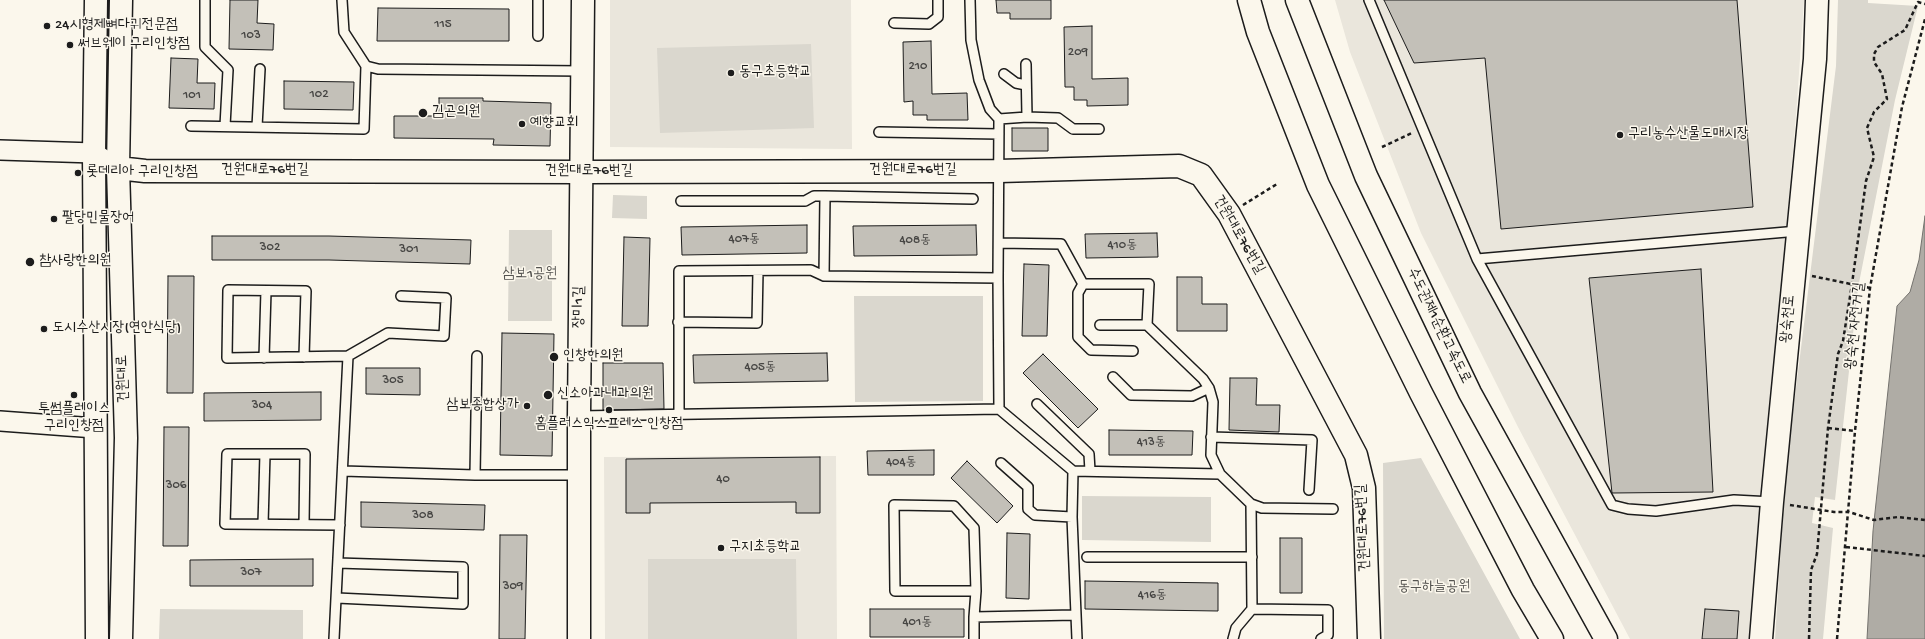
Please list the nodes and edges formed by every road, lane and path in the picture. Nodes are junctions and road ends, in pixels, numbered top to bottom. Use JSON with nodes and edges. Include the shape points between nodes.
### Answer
{"nodes":[{"id":1,"x":96,"y":0,"type":"edge"},
{"id":2,"x":121,"y":0,"type":"edge"},
{"id":3,"x":205,"y":0,"type":"edge"},
{"id":4,"x":342,"y":0,"type":"edge"},
{"id":5,"x":538,"y":0,"type":"edge"},
{"id":6,"x":583,"y":0,"type":"edge"},
{"id":7,"x":938,"y":0,"type":"edge"},
{"id":8,"x":970,"y":0,"type":"edge"},
{"id":9,"x":1249,"y":0,"type":"edge"},
{"id":10,"x":1296,"y":0,"type":"edge"},
{"id":11,"x":1369,"y":0,"type":"edge"},
{"id":12,"x":1817,"y":0,"type":"edge"},
{"id":13,"x":1925,"y":4,"type":"edge"},
{"id":14,"x":1925,"y":19,"type":"edge"},
{"id":15,"x":894,"y":23,"type":"dead end"},
{"id":16,"x":538,"y":36,"type":"dead end"},
{"id":17,"x":1026,"y":64,"type":"dead end"},
{"id":18,"x":366,"y":66,"type":"junction"},
{"id":19,"x":260,"y":69,"type":"dead end"},
{"id":20,"x":582,"y":71,"type":"junction"},
{"id":21,"x":1004,"y":74,"type":"dead end"},
{"id":22,"x":1026,"y":85,"type":"junction"},
{"id":23,"x":1027,"y":117,"type":"junction"},
{"id":24,"x":999,"y":119,"type":"junction"},
{"id":25,"x":191,"y":126,"type":"dead end"},
{"id":26,"x":225,"y":126,"type":"junction"},
{"id":27,"x":257,"y":127,"type":"junction"},
{"id":28,"x":1423,"y":128,"type":"junction"},
{"id":29,"x":1099,"y":129,"type":"dead end"},
{"id":30,"x":880,"y":132,"type":"dead end"},
{"id":31,"x":999,"y":134,"type":"junction"},
{"id":32,"x":1382,"y":147,"type":"dead end"},
{"id":33,"x":0,"y":150,"type":"edge"},
{"id":34,"x":94,"y":153,"type":"junction"},
{"id":35,"x":118,"y":168,"type":"junction"},
{"id":36,"x":999,"y":171,"type":"junction"},
{"id":37,"x":582,"y":172,"type":"junction"},
{"id":38,"x":1277,"y":184,"type":"dead end"},
{"id":39,"x":825,"y":196,"type":"junction"},
{"id":40,"x":973,"y":199,"type":"dead end"},
{"id":41,"x":681,"y":201,"type":"dead end"},
{"id":42,"x":1229,"y":214,"type":"junction"},
{"id":43,"x":1798,"y":231,"type":"junction"},
{"id":44,"x":999,"y":243,"type":"junction"},
{"id":45,"x":1477,"y":259,"type":"junction"},
{"id":46,"x":758,"y":271,"type":"junction"},
{"id":47,"x":1794,"y":272,"type":"junction"},
{"id":48,"x":824,"y":276,"type":"junction"},
{"id":49,"x":998,"y":278,"type":"junction"},
{"id":50,"x":1083,"y":284,"type":"junction"},
{"id":51,"x":1852,"y":284,"type":"junction"},
{"id":52,"x":1870,"y":288,"type":"junction"},
{"id":53,"x":266,"y":291,"type":"junction"},
{"id":54,"x":401,"y":296,"type":"dead end"},
{"id":55,"x":678,"y":322,"type":"junction"},
{"id":56,"x":1100,"y":325,"type":"dead end"},
{"id":57,"x":1147,"y":325,"type":"junction"},
{"id":58,"x":1133,"y":351,"type":"dead end"},
{"id":59,"x":348,"y":356,"type":"junction"},
{"id":60,"x":477,"y":356,"type":"dead end"},
{"id":61,"x":304,"y":357,"type":"junction"},
{"id":62,"x":264,"y":358,"type":"junction"},
{"id":63,"x":1113,"y":377,"type":"dead end"},
{"id":64,"x":1209,"y":388,"type":"junction"},
{"id":65,"x":1037,"y":404,"type":"dead end"},
{"id":66,"x":999,"y":409,"type":"junction"},
{"id":67,"x":679,"y":414,"type":"junction"},
{"id":68,"x":579,"y":416,"type":"junction"},
{"id":69,"x":0,"y":421,"type":"edge"},
{"id":70,"x":94,"y":428,"type":"junction"},
{"id":71,"x":1828,"y":428,"type":"junction"},
{"id":72,"x":1855,"y":431,"type":"junction"},
{"id":73,"x":1211,"y":437,"type":"junction"},
{"id":74,"x":265,"y":454,"type":"junction"},
{"id":75,"x":1000,"y":463,"type":"dead end"},
{"id":76,"x":343,"y":471,"type":"junction"},
{"id":77,"x":1073,"y":471,"type":"junction"},
{"id":78,"x":1090,"y":471,"type":"junction"},
{"id":79,"x":580,"y":474,"type":"junction"},
{"id":80,"x":1220,"y":474,"type":"junction"},
{"id":81,"x":475,"y":475,"type":"junction"},
{"id":82,"x":1309,"y":490,"type":"dead end"},
{"id":83,"x":1772,"y":502,"type":"junction"},
{"id":84,"x":1251,"y":504,"type":"junction"},
{"id":85,"x":1333,"y":509,"type":"dead end"},
{"id":86,"x":1821,"y":510,"type":"junction"},
{"id":87,"x":1850,"y":512,"type":"junction"},
{"id":88,"x":1072,"y":517,"type":"junction"},
{"id":89,"x":1925,"y":520,"type":"edge"},
{"id":90,"x":264,"y":524,"type":"junction"},
{"id":91,"x":304,"y":524,"type":"junction"},
{"id":92,"x":340,"y":525,"type":"junction"},
{"id":93,"x":1846,"y":548,"type":"junction"},
{"id":94,"x":1925,"y":556,"type":"edge"},
{"id":95,"x":1086,"y":557,"type":"dead end"},
{"id":96,"x":1252,"y":557,"type":"junction"},
{"id":97,"x":338,"y":563,"type":"junction"},
{"id":98,"x":976,"y":591,"type":"junction"},
{"id":99,"x":336,"y":598,"type":"junction"},
{"id":100,"x":1252,"y":609,"type":"junction"},
{"id":101,"x":1075,"y":615,"type":"junction"},
{"id":102,"x":974,"y":616,"type":"junction"},
{"id":103,"x":96,"y":639,"type":"edge"},
{"id":104,"x":121,"y":639,"type":"edge"},
{"id":105,"x":334,"y":639,"type":"edge"},
{"id":106,"x":579,"y":639,"type":"edge"},
{"id":107,"x":974,"y":639,"type":"edge"},
{"id":108,"x":1077,"y":639,"type":"edge"},
{"id":109,"x":1233,"y":639,"type":"edge"},
{"id":110,"x":1321,"y":639,"type":"edge"},
{"id":111,"x":1369,"y":639,"type":"edge"},
{"id":112,"x":1552,"y":639,"type":"edge"},
{"id":113,"x":1606,"y":639,"type":"edge"},
{"id":114,"x":1761,"y":639,"type":"edge"},
{"id":115,"x":1809,"y":639,"type":"edge"},
{"id":116,"x":1837,"y":639,"type":"edge"}],
"edges":[{"from":1,"to":34,"type":"main road","name":"건원대로"},
{"from":2,"to":35,"type":"main road","name":"건원대로"},
{"from":3,"to":26,"type":"lane","via":[[205,47],[228,70]]},
{"from":4,"to":18,"type":"lane","via":[[344,32]]},
{"from":5,"to":16,"type":"lane"},
{"from":6,"to":20,"type":"main road","name":"장미1길"},
{"from":7,"to":15,"type":"lane","via":[[938,17],[929,24]]},
{"from":8,"to":24,"type":"lane","via":[[971,40],[979,80],[990,109]]},
{"from":9,"to":112,"type":"main road","via":[[1258,32],[1318,185],[1439,428],[1523,590]]},
{"from":10,"to":113,"type":"main road","name":"수도권제1순환고속도로","via":[[1366,176],[1466,386]]},
{"from":11,"to":28,"type":"lane"},
{"from":12,"to":43,"type":"main road","name":"왕숙천로","via":[[1815,59]]},
{"from":13,"to":51,"type":"path","via":[[1918,2],[1905,30],[1878,47],[1874,54],[1874,62],[1882,74],[1887,99],[1874,112],[1867,128],[1874,157],[1866,181]]},
{"from":14,"to":52,"type":"path","name":"왕숙천 자전거길","via":[[1902,107]]},
{"from":17,"to":22,"type":"lane"},
{"from":18,"to":20,"type":"lane","via":[[378,69]]},
{"from":18,"to":27,"type":"lane","via":[[364,129]]},
{"from":19,"to":27,"type":"lane"},
{"from":20,"to":37,"type":"main road","name":"장미1길"},
{"from":21,"to":22,"type":"lane","via":[[1016,83]]},
{"from":22,"to":23,"type":"lane"},
{"from":23,"to":24,"type":"lane"},
{"from":23,"to":29,"type":"lane","via":[[1058,118],[1073,129]]},
{"from":24,"to":31,"type":"lane"},
{"from":25,"to":26,"type":"lane"},
{"from":26,"to":27,"type":"lane"},
{"from":28,"to":32,"type":"path"},
{"from":28,"to":45,"type":"lane"},
{"from":30,"to":31,"type":"lane"},
{"from":31,"to":36,"type":"lane"},
{"from":33,"to":34,"type":"street"},
{"from":34,"to":35,"type":"street"},
{"from":34,"to":70,"type":"main road","name":"건원대로"},
{"from":35,"to":37,"type":"main road","name":"건원대로76번길","via":[[145,171]]},
{"from":35,"to":104,"type":"main road","name":"건원대로","via":[[126,438]]},
{"from":36,"to":37,"type":"main road","name":"건원대로76번길"},
{"from":36,"to":42,"type":"main road","name":"건원대로76번길","via":[[1179,166],[1202,175]]},
{"from":36,"to":44,"type":"lane"},
{"from":37,"to":68,"type":"main road","name":"장미1길"},
{"from":38,"to":42,"type":"path"},
{"from":39,"to":40,"type":"lane"},
{"from":39,"to":41,"type":"lane","via":[[814,196],[805,201]]},
{"from":39,"to":48,"type":"lane"},
{"from":42,"to":111,"type":"main road","name":"건원대로76번길","via":[[1356,455],[1364,488]]},
{"from":43,"to":45,"type":"lane"},
{"from":43,"to":47,"type":"main road","name":"왕숙천로"},
{"from":44,"to":49,"type":"lane"},
{"from":44,"to":50,"type":"lane","via":[[1061,244]]},
{"from":45,"to":83,"type":"lane","via":[[1612,505],[1656,511],[1734,500]]},
{"from":46,"to":48,"type":"lane","via":[[811,270]]},
{"from":46,"to":55,"type":"lane","via":[[679,272]]},
{"from":46,"to":55,"type":"lane","via":[[757,322]]},
{"from":47,"to":51,"type":"path"},
{"from":47,"to":83,"type":"main road","name":"왕숙천로"},
{"from":48,"to":49,"type":"lane"},
{"from":49,"to":66,"type":"lane"},
{"from":50,"to":57,"type":"lane","via":[[1149,284]]},
{"from":50,"to":58,"type":"lane","via":[[1078,293],[1078,337],[1091,350]]},
{"from":51,"to":52,"type":"path"},
{"from":51,"to":71,"type":"path","via":[[1843,341],[1838,354]]},
{"from":52,"to":72,"type":"path","name":"왕숙천 자전거길"},
{"from":53,"to":61,"type":"lane","via":[[306,291]]},
{"from":53,"to":62,"type":"lane"},
{"from":53,"to":62,"type":"lane","via":[[228,290],[227,358]]},
{"from":54,"to":59,"type":"lane","via":[[446,298],[444,336],[388,333]]},
{"from":55,"to":67,"type":"lane"},
{"from":56,"to":57,"type":"lane"},
{"from":57,"to":64,"type":"lane","via":[[1203,379]]},
{"from":59,"to":61,"type":"lane"},
{"from":59,"to":76,"type":"lane"},
{"from":60,"to":81,"type":"lane"},
{"from":61,"to":62,"type":"lane"},
{"from":63,"to":64,"type":"lane","via":[[1131,395],[1192,396]]},
{"from":64,"to":73,"type":"lane","via":[[1212,402]]},
{"from":65,"to":78,"type":"lane","via":[[1089,454]]},
{"from":66,"to":67,"type":"lane"},
{"from":66,"to":77,"type":"lane"},
{"from":67,"to":68,"type":"lane"},
{"from":68,"to":79,"type":"main road","name":"장미1길"},
{"from":69,"to":70,"type":"street"},
{"from":70,"to":103,"type":"main road","name":"건원대로"},
{"from":71,"to":72,"type":"path"},
{"from":71,"to":86,"type":"path"},
{"from":72,"to":87,"type":"path","name":"왕숙천 자전거길"},
{"from":73,"to":80,"type":"lane","via":[[1211,455]]},
{"from":73,"to":82,"type":"lane","via":[[1312,440]]},
{"from":74,"to":90,"type":"lane"},
{"from":74,"to":90,"type":"lane","via":[[227,454],[225,524]]},
{"from":74,"to":91,"type":"lane","via":[[305,454]]},
{"from":75,"to":88,"type":"lane","via":[[1028,487],[1028,509],[1035,515]]},
{"from":76,"to":81,"type":"lane"},
{"from":76,"to":92,"type":"lane"},
{"from":77,"to":78,"type":"lane"},
{"from":77,"to":88,"type":"lane"},
{"from":78,"to":80,"type":"lane"},
{"from":79,"to":81,"type":"lane"},
{"from":79,"to":106,"type":"main road","name":"장미1길"},
{"from":80,"to":84,"type":"lane"},
{"from":83,"to":86,"type":"path"},
{"from":83,"to":114,"type":"main road","name":"왕숙천로"},
{"from":84,"to":85,"type":"lane","via":[[1262,508]]},
{"from":84,"to":96,"type":"lane"},
{"from":86,"to":87,"type":"path"},
{"from":86,"to":115,"type":"path","via":[[1817,554],[1811,570]]},
{"from":87,"to":89,"type":"path","via":[[1874,520],[1898,517]]},
{"from":87,"to":93,"type":"path","name":"왕숙천 자전거길"},
{"from":88,"to":101,"type":"lane"},
{"from":90,"to":91,"type":"lane"},
{"from":91,"to":92,"type":"lane"},
{"from":92,"to":97,"type":"lane"},
{"from":93,"to":94,"type":"path"},
{"from":93,"to":116,"type":"path","name":"왕숙천 자전거길"},
{"from":95,"to":96,"type":"lane"},
{"from":96,"to":100,"type":"lane"},
{"from":97,"to":99,"type":"lane"},
{"from":97,"to":99,"type":"lane","via":[[463,567],[463,604]]},
{"from":98,"to":98,"type":"lane","via":[[974,528],[954,506],[894,505],[895,591]]},
{"from":98,"to":102,"type":"lane"},
{"from":99,"to":105,"type":"lane"},
{"from":100,"to":109,"type":"lane","via":[[1236,628]]},
{"from":100,"to":110,"type":"lane","via":[[1328,610],[1328,635]]},
{"from":101,"to":102,"type":"lane"},
{"from":101,"to":108,"type":"lane"},
{"from":102,"to":107,"type":"lane"}]}
